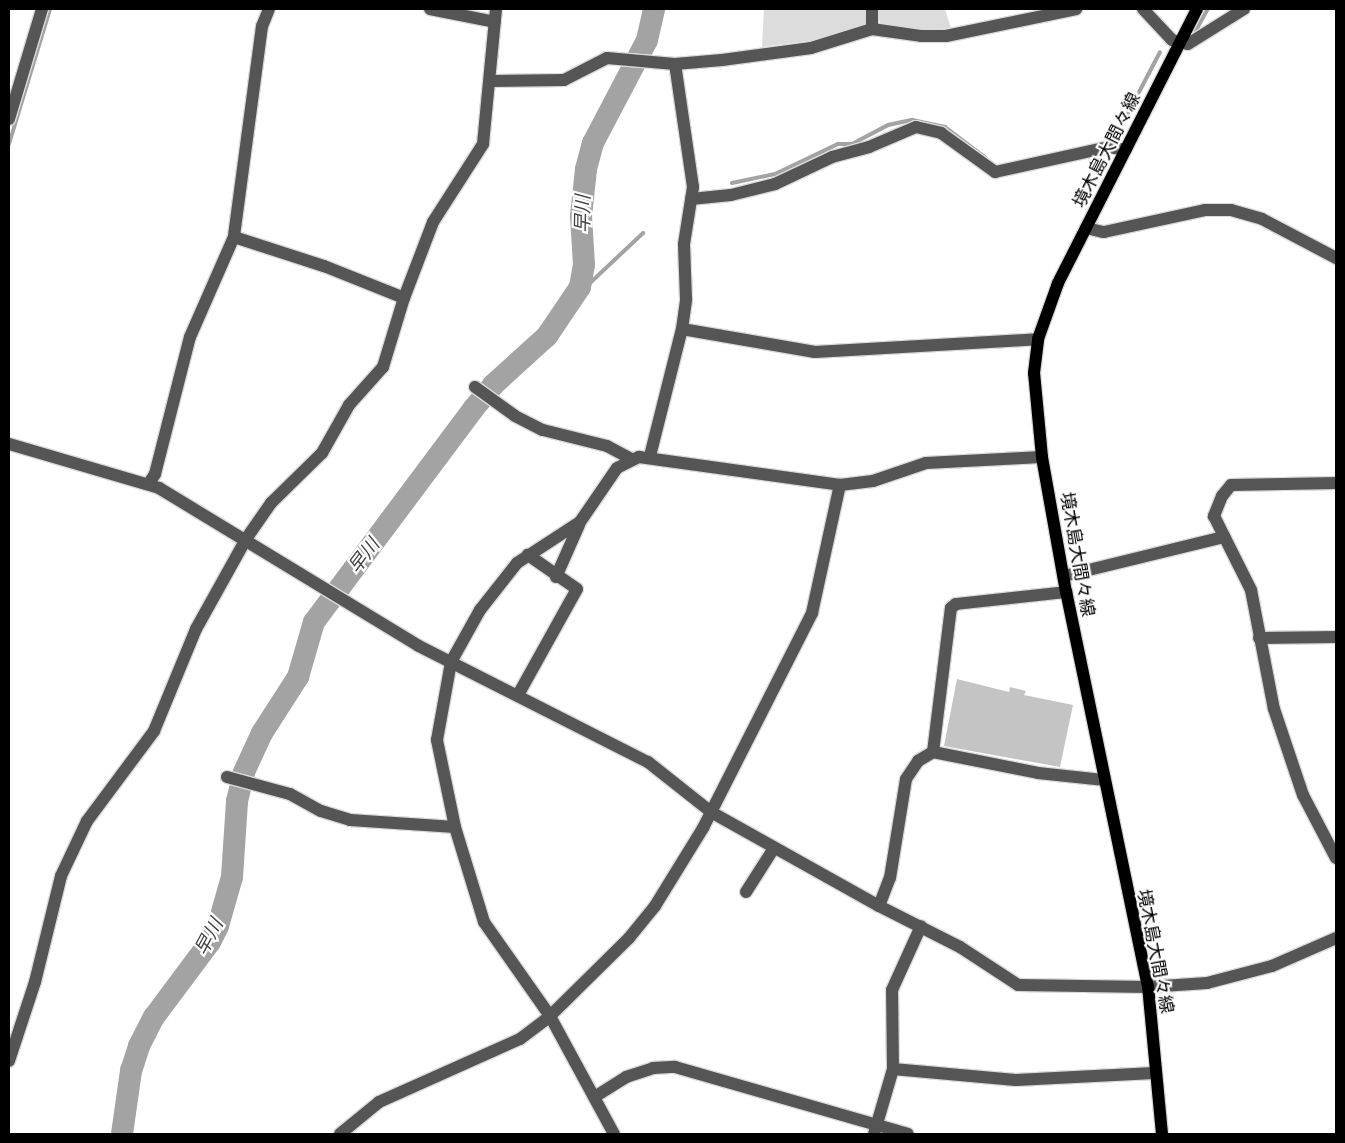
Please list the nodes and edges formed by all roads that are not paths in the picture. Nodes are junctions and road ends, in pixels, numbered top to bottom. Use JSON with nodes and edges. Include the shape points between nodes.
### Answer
{"nodes":[{"id":1,"x":42,"y":9,"type":"edge"},
{"id":2,"x":269,"y":9,"type":"edge"},
{"id":3,"x":430,"y":9,"type":"edge"},
{"id":4,"x":496,"y":9,"type":"edge"},
{"id":5,"x":872,"y":9,"type":"edge"},
{"id":6,"x":1076,"y":9,"type":"edge"},
{"id":7,"x":1143,"y":9,"type":"edge"},
{"id":8,"x":1197,"y":9,"type":"edge"},
{"id":9,"x":1244,"y":9,"type":"edge"},
{"id":10,"x":495,"y":22,"type":"junction"},
{"id":11,"x":872,"y":30,"type":"junction"},
{"id":12,"x":1180,"y":43,"type":"junction"},
{"id":13,"x":675,"y":64,"type":"junction"},
{"id":14,"x":491,"y":81,"type":"junction"},
{"id":15,"x":9,"y":119,"type":"edge"},
{"id":16,"x":1126,"y":150,"type":"junction"},
{"id":17,"x":691,"y":198,"type":"junction"},
{"id":18,"x":1086,"y":228,"type":"junction"},
{"id":19,"x":234,"y":237,"type":"junction"},
{"id":20,"x":1336,"y":258,"type":"edge"},
{"id":21,"x":404,"y":298,"type":"junction"},
{"id":22,"x":682,"y":329,"type":"junction"},
{"id":23,"x":1038,"y":339,"type":"junction"},
{"id":24,"x":475,"y":387,"type":"dead end"},
{"id":25,"x":9,"y":444,"type":"edge"},
{"id":26,"x":650,"y":456,"type":"junction"},
{"id":27,"x":1042,"y":457,"type":"junction"},
{"id":28,"x":631,"y":459,"type":"junction"},
{"id":29,"x":149,"y":483,"type":"junction"},
{"id":30,"x":1336,"y":483,"type":"edge"},
{"id":31,"x":840,"y":485,"type":"junction"},
{"id":32,"x":580,"y":522,"type":"junction"},
{"id":33,"x":1224,"y":537,"type":"junction"},
{"id":34,"x":246,"y":539,"type":"junction"},
{"id":35,"x":528,"y":555,"type":"junction"},
{"id":36,"x":1064,"y":576,"type":"junction"},
{"id":37,"x":556,"y":577,"type":"junction"},
{"id":38,"x":1066,"y":592,"type":"junction"},
{"id":39,"x":1336,"y":637,"type":"edge"},
{"id":40,"x":1259,"y":638,"type":"junction"},
{"id":41,"x":450,"y":662,"type":"junction"},
{"id":42,"x":518,"y":695,"type":"junction"},
{"id":43,"x":933,"y":752,"type":"junction"},
{"id":44,"x":227,"y":777,"type":"dead end"},
{"id":45,"x":1103,"y":780,"type":"junction"},
{"id":46,"x":711,"y":812,"type":"junction"},
{"id":47,"x":455,"y":827,"type":"junction"},
{"id":48,"x":774,"y":848,"type":"junction"},
{"id":49,"x":1336,"y":858,"type":"edge"},
{"id":50,"x":746,"y":892,"type":"dead end"},
{"id":51,"x":879,"y":906,"type":"junction"},
{"id":52,"x":921,"y":926,"type":"junction"},
{"id":53,"x":1336,"y":938,"type":"edge"},
{"id":54,"x":1148,"y":987,"type":"junction"},
{"id":55,"x":550,"y":1016,"type":"junction"},
{"id":56,"x":9,"y":1061,"type":"edge"},
{"id":57,"x":893,"y":1069,"type":"junction"},
{"id":58,"x":1154,"y":1073,"type":"junction"},
{"id":59,"x":596,"y":1096,"type":"junction"},
{"id":60,"x":876,"y":1130,"type":"edge"},
{"id":61,"x":340,"y":1134,"type":"edge"},
{"id":62,"x":614,"y":1134,"type":"edge"},
{"id":63,"x":908,"y":1134,"type":"edge"},
{"id":64,"x":1162,"y":1134,"type":"edge"}],
"edges":[{"from":1,"to":15,"type":"street"},
{"from":2,"to":19,"type":"street","via":[[262,26]]},
{"from":3,"to":10,"type":"street"},
{"from":4,"to":10,"type":"street"},
{"from":5,"to":11,"type":"street"},
{"from":6,"to":11,"type":"street","via":[[946,36]]},
{"from":7,"to":12,"type":"street","via":[[1172,40]]},
{"from":8,"to":12,"type":"main road","name":"境木島大間々線"},
{"from":9,"to":12,"type":"street","via":[[1196,41]]},
{"from":10,"to":14,"type":"street"},
{"from":11,"to":13,"type":"street","via":[[811,48]]},
{"from":12,"to":16,"type":"main road","name":"境木島大間々線"},
{"from":13,"to":14,"type":"street","via":[[614,58],[596,61],[564,80]]},
{"from":13,"to":17,"type":"street","via":[[692,176]]},
{"from":14,"to":21,"type":"street","via":[[483,144],[433,222]]},
{"from":16,"to":17,"type":"street","via":[[1109,147],[995,172],[941,133],[916,127],[869,147],[832,157],[776,184],[731,195]]},
{"from":16,"to":18,"type":"main road","name":"境木島大間々線"},
{"from":17,"to":22,"type":"street","via":[[684,244],[686,298]]},
{"from":18,"to":20,"type":"street","via":[[1104,232],[1205,210],[1231,210],[1262,219]]},
{"from":18,"to":23,"type":"main road","name":"境木島大間々線","via":[[1051,298]]},
{"from":19,"to":21,"type":"street","via":[[324,266]]},
{"from":19,"to":29,"type":"street","via":[[190,337],[156,474]]},
{"from":21,"to":34,"type":"street","via":[[383,367],[349,405],[322,453],[271,503]]},
{"from":22,"to":23,"type":"street","via":[[815,352]]},
{"from":22,"to":26,"type":"street"},
{"from":23,"to":27,"type":"main road","name":"境木島大間々線","via":[[1034,373]]},
{"from":24,"to":28,"type":"street","via":[[544,430],[607,446]]},
{"from":25,"to":29,"type":"street"},
{"from":26,"to":28,"type":"street"},
{"from":26,"to":31,"type":"street"},
{"from":27,"to":31,"type":"street","via":[[926,463],[873,481]]},
{"from":27,"to":36,"type":"main road","name":"境木島大間々線"},
{"from":28,"to":32,"type":"street","via":[[617,468]]},
{"from":29,"to":34,"type":"street"},
{"from":30,"to":33,"type":"street","via":[[1227,486],[1214,516]]},
{"from":31,"to":46,"type":"street","via":[[812,613]]},
{"from":32,"to":35,"type":"street"},
{"from":32,"to":37,"type":"street"},
{"from":33,"to":36,"type":"street"},
{"from":33,"to":40,"type":"street","via":[[1251,590]]},
{"from":34,"to":41,"type":"street"},
{"from":34,"to":56,"type":"street","via":[[196,629],[154,731],[103,796],[75,845],[61,876],[35,982]]},
{"from":35,"to":37,"type":"street"},
{"from":35,"to":41,"type":"street","via":[[517,563],[480,610]]},
{"from":36,"to":38,"type":"main road","name":"境木島大間々線"},
{"from":37,"to":42,"type":"street","via":[[577,589]]},
{"from":38,"to":43,"type":"street","via":[[956,604],[951,608]]},
{"from":38,"to":45,"type":"main road","name":"境木島大間々線"},
{"from":39,"to":40,"type":"street"},
{"from":40,"to":49,"type":"street","via":[[1274,708],[1303,794]]},
{"from":41,"to":42,"type":"street"},
{"from":41,"to":47,"type":"street","via":[[437,740]]},
{"from":42,"to":46,"type":"street","via":[[648,762]]},
{"from":43,"to":45,"type":"street","via":[[1038,774]]},
{"from":43,"to":51,"type":"street","via":[[918,761],[906,779],[890,878]]},
{"from":44,"to":47,"type":"street","via":[[290,794],[303,803],[350,820]]},
{"from":45,"to":54,"type":"main road","name":"境木島大間々線"},
{"from":46,"to":48,"type":"street"},
{"from":46,"to":55,"type":"street","via":[[655,906],[629,938]]},
{"from":47,"to":55,"type":"street","via":[[484,922]]},
{"from":48,"to":50,"type":"street"},
{"from":48,"to":51,"type":"street"},
{"from":51,"to":52,"type":"street"},
{"from":52,"to":54,"type":"street","via":[[1024,987]]},
{"from":52,"to":57,"type":"street","via":[[892,990]]},
{"from":53,"to":54,"type":"street","via":[[1297,957],[1251,972],[1207,982]]},
{"from":54,"to":58,"type":"main road","name":"境木島大間々線"},
{"from":55,"to":59,"type":"street"},
{"from":55,"to":61,"type":"street","via":[[520,1039],[379,1102]]},
{"from":57,"to":58,"type":"street","via":[[1016,1080]]},
{"from":57,"to":60,"type":"street"},
{"from":58,"to":64,"type":"main road","name":"境木島大間々線"},
{"from":59,"to":60,"type":"street","via":[[626,1077],[653,1068],[676,1067]]},
{"from":59,"to":62,"type":"street"},
{"from":60,"to":63,"type":"street"}]}
